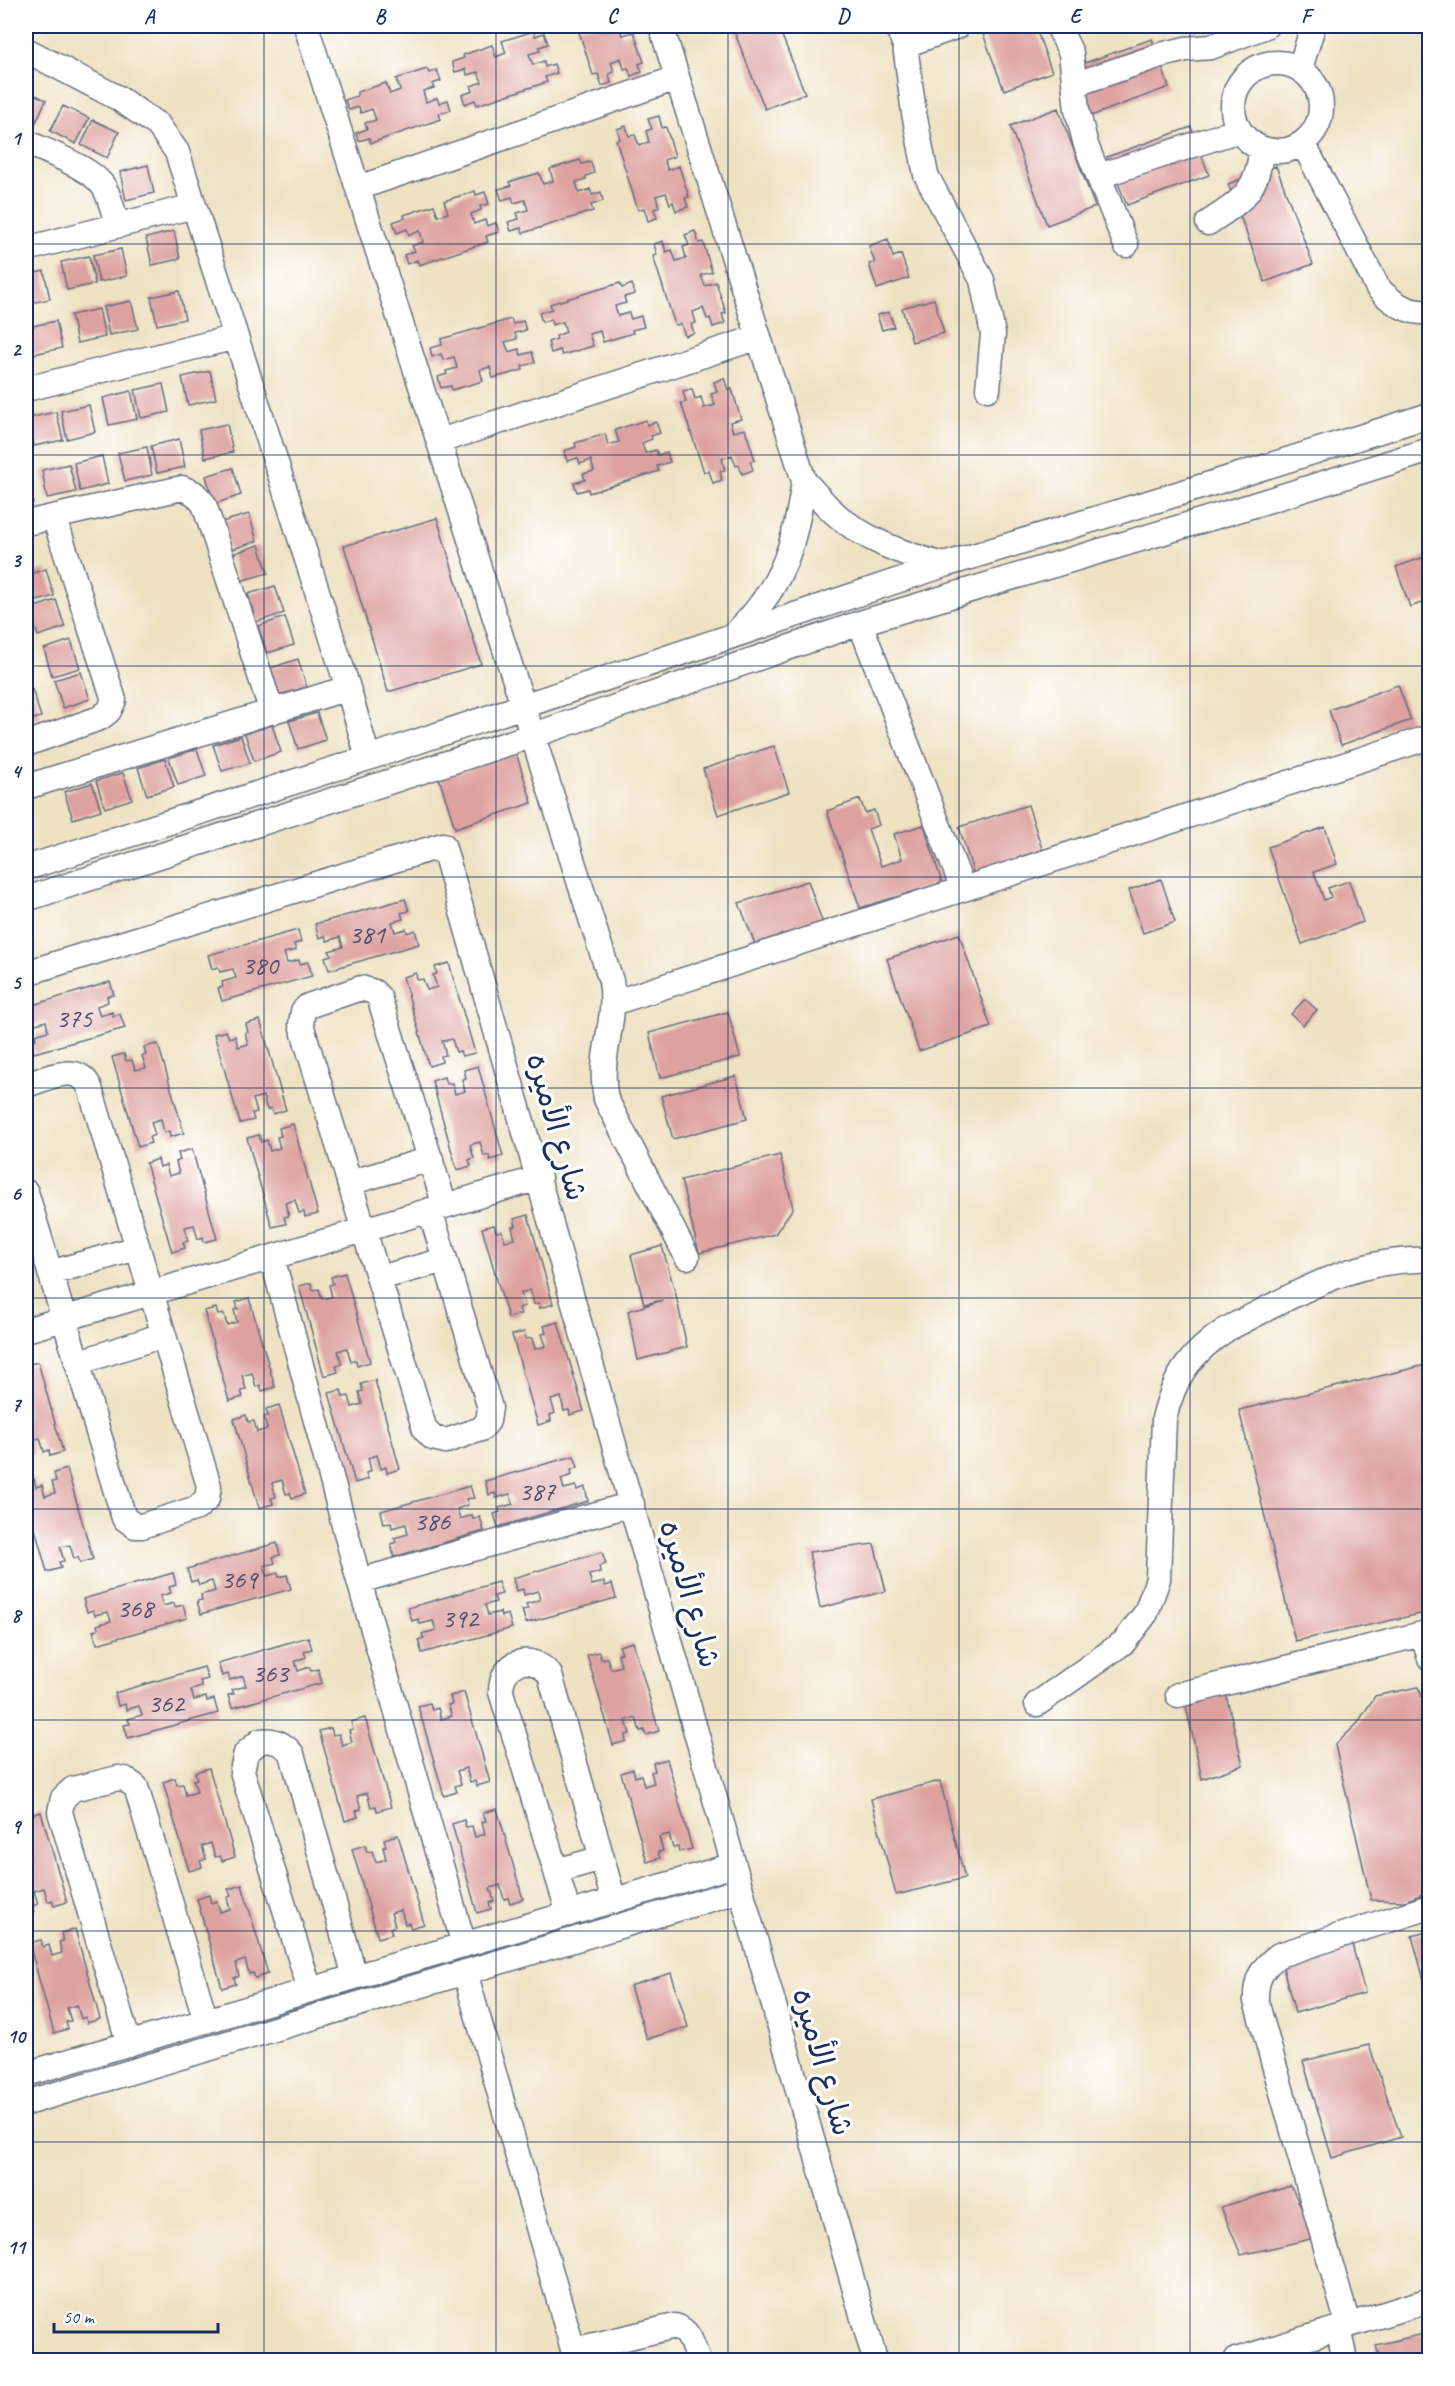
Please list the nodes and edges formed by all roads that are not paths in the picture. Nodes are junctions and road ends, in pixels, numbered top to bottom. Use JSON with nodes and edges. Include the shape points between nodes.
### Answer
{"nodes":[{"id":1,"x":306,"y":26,"type":"edge"},
{"id":2,"x":661,"y":26,"type":"edge"},
{"id":3,"x":1058,"y":26,"type":"edge"},
{"id":4,"x":1266,"y":26,"type":"edge"},
{"id":5,"x":1313,"y":26,"type":"edge"},
{"id":6,"x":953,"y":27,"type":"edge"},
{"id":7,"x":1240,"y":31,"type":"edge"},
{"id":8,"x":901,"y":35,"type":"edge"},
{"id":9,"x":26,"y":50,"type":"edge"},
{"id":10,"x":1257,"y":67,"type":"junction"},
{"id":11,"x":1300,"y":69,"type":"junction"},
{"id":12,"x":677,"y":78,"type":"junction"},
{"id":13,"x":1076,"y":84,"type":"junction"},
{"id":14,"x":1239,"y":130,"type":"junction"},
{"id":15,"x":26,"y":141,"type":"edge"},
{"id":16,"x":1303,"y":143,"type":"junction"},
{"id":17,"x":1261,"y":149,"type":"junction"},
{"id":18,"x":1099,"y":176,"type":"junction"},
{"id":19,"x":358,"y":188,"type":"junction"},
{"id":20,"x":194,"y":206,"type":"junction"},
{"id":21,"x":1208,"y":223,"type":"dead end"},
{"id":22,"x":117,"y":225,"type":"junction"},
{"id":23,"x":1126,"y":244,"type":"dead end"},
{"id":24,"x":26,"y":249,"type":"edge"},
{"id":25,"x":1430,"y":312,"type":"edge"},
{"id":26,"x":236,"y":337,"type":"junction"},
{"id":27,"x":759,"y":337,"type":"junction"},
{"id":28,"x":26,"y":388,"type":"edge"},
{"id":29,"x":988,"y":389,"type":"dead end"},
{"id":30,"x":1430,"y":415,"type":"edge"},
{"id":31,"x":440,"y":441,"type":"junction"},
{"id":32,"x":1430,"y":450,"type":"edge"},
{"id":33,"x":1233,"y":477,"type":"junction"},
{"id":34,"x":804,"y":481,"type":"junction"},
{"id":35,"x":1244,"y":508,"type":"junction"},
{"id":36,"x":54,"y":517,"type":"junction"},
{"id":37,"x":26,"y":523,"type":"edge"},
{"id":38,"x":944,"y":565,"type":"junction"},
{"id":39,"x":860,"y":623,"type":"junction"},
{"id":40,"x":734,"y":635,"type":"junction"},
{"id":41,"x":348,"y":688,"type":"junction"},
{"id":42,"x":524,"y":706,"type":"junction"},
{"id":43,"x":272,"y":712,"type":"junction"},
{"id":44,"x":534,"y":735,"type":"junction"},
{"id":45,"x":1430,"y":737,"type":"edge"},
{"id":46,"x":26,"y":744,"type":"edge"},
{"id":47,"x":368,"y":758,"type":"junction"},
{"id":48,"x":26,"y":787,"type":"edge"},
{"id":49,"x":26,"y":868,"type":"edge"},
{"id":50,"x":963,"y":889,"type":"junction"},
{"id":51,"x":26,"y":899,"type":"edge"},
{"id":52,"x":26,"y":973,"type":"edge"},
{"id":53,"x":613,"y":1003,"type":"junction"},
{"id":54,"x":26,"y":1085,"type":"edge"},
{"id":55,"x":431,"y":1159,"type":"junction"},
{"id":56,"x":539,"y":1178,"type":"junction"},
{"id":57,"x":349,"y":1183,"type":"junction"},
{"id":58,"x":26,"y":1192,"type":"edge"},
{"id":59,"x":438,"y":1208,"type":"junction"},
{"id":60,"x":365,"y":1229,"type":"junction"},
{"id":61,"x":137,"y":1248,"type":"junction"},
{"id":62,"x":273,"y":1257,"type":"junction"},
{"id":63,"x":687,"y":1257,"type":"dead end"},
{"id":64,"x":445,"y":1260,"type":"junction"},
{"id":65,"x":1430,"y":1260,"type":"edge"},
{"id":66,"x":50,"y":1273,"type":"junction"},
{"id":67,"x":379,"y":1278,"type":"junction"},
{"id":68,"x":150,"y":1294,"type":"junction"},
{"id":69,"x":64,"y":1318,"type":"junction"},
{"id":70,"x":26,"y":1330,"type":"edge"},
{"id":71,"x":163,"y":1335,"type":"junction"},
{"id":72,"x":77,"y":1363,"type":"junction"},
{"id":73,"x":632,"y":1504,"type":"junction"},
{"id":74,"x":359,"y":1581,"type":"junction"},
{"id":75,"x":1426,"y":1633,"type":"edge"},
{"id":76,"x":1430,"y":1658,"type":"edge"},
{"id":77,"x":1178,"y":1695,"type":"dead end"},
{"id":78,"x":1037,"y":1704,"type":"dead end"},
{"id":79,"x":602,"y":1858,"type":"junction"},
{"id":80,"x":734,"y":1865,"type":"junction"},
{"id":81,"x":556,"y":1871,"type":"junction"},
{"id":82,"x":741,"y":1890,"type":"junction"},
{"id":83,"x":614,"y":1901,"type":"junction"},
{"id":84,"x":1430,"y":1907,"type":"edge"},
{"id":85,"x":569,"y":1914,"type":"junction"},
{"id":86,"x":473,"y":1942,"type":"junction"},
{"id":87,"x":427,"y":1956,"type":"junction"},
{"id":88,"x":489,"y":1965,"type":"junction"},
{"id":89,"x":465,"y":1972,"type":"junction"},
{"id":90,"x":355,"y":1977,"type":"junction"},
{"id":91,"x":435,"y":1981,"type":"junction"},
{"id":92,"x":310,"y":1990,"type":"junction"},
{"id":93,"x":206,"y":2021,"type":"junction"},
{"id":94,"x":129,"y":2044,"type":"junction"},
{"id":95,"x":26,"y":2074,"type":"edge"},
{"id":96,"x":26,"y":2103,"type":"edge"},
{"id":97,"x":1430,"y":2300,"type":"edge"},
{"id":98,"x":1343,"y":2327,"type":"junction"},
{"id":99,"x":575,"y":2356,"type":"edge"},
{"id":100,"x":698,"y":2361,"type":"edge"},
{"id":101,"x":875,"y":2361,"type":"edge"},
{"id":102,"x":1236,"y":2361,"type":"edge"},
{"id":103,"x":1345,"y":2361,"type":"edge"}],
"edges":[{"from":1,"to":19,"type":"street"},
{"from":2,"to":12,"type":"street"},
{"from":3,"to":13,"type":"street","via":[[1071,52]]},
{"from":4,"to":7,"type":"street"},
{"from":5,"to":11,"type":"street"},
{"from":6,"to":8,"type":"street"},
{"from":7,"to":10,"type":"street"},
{"from":7,"to":13,"type":"street","via":[[1211,47],[1161,55]]},
{"from":8,"to":29,"type":"street","via":[[926,175],[982,280],[993,334]]},
{"from":9,"to":20,"type":"street","via":[[118,98],[158,125],[177,152]]},
{"from":10,"to":11,"type":"street","via":[[1286,63]]},
{"from":10,"to":14,"type":"street","via":[[1245,76],[1232,102]]},
{"from":11,"to":16,"type":"street","via":[[1319,91],[1322,105],[1320,120]]},
{"from":12,"to":19,"type":"street"},
{"from":12,"to":27,"type":"street"},
{"from":13,"to":18,"type":"street","via":[[1077,110]]},
{"from":14,"to":17,"type":"street"},
{"from":14,"to":18,"type":"street"},
{"from":15,"to":22,"type":"street","via":[[99,181]]},
{"from":16,"to":17,"type":"street","via":[[1290,150]]},
{"from":16,"to":25,"type":"street","via":[[1378,288],[1405,309]]},
{"from":17,"to":21,"type":"street","via":[[1255,182],[1245,197]]},
{"from":18,"to":23,"type":"street"},
{"from":19,"to":31,"type":"street"},
{"from":20,"to":22,"type":"street"},
{"from":20,"to":26,"type":"street"},
{"from":22,"to":24,"type":"street"},
{"from":26,"to":28,"type":"street"},
{"from":26,"to":41,"type":"street"},
{"from":27,"to":31,"type":"street"},
{"from":27,"to":34,"type":"street"},
{"from":30,"to":33,"type":"street"},
{"from":31,"to":42,"type":"street"},
{"from":32,"to":35,"type":"street"},
{"from":33,"to":35,"type":"street"},
{"from":33,"to":38,"type":"street"},
{"from":34,"to":38,"type":"street","via":[[831,510],[866,536],[905,554]]},
{"from":34,"to":40,"type":"street","via":[[798,522],[782,572],[760,609]]},
{"from":35,"to":39,"type":"street"},
{"from":36,"to":37,"type":"street"},
{"from":36,"to":43,"type":"street","via":[[182,488],[194,493],[204,504]]},
{"from":36,"to":46,"type":"street","via":[[114,700],[100,718]]},
{"from":38,"to":40,"type":"street"},
{"from":39,"to":44,"type":"street"},
{"from":39,"to":50,"type":"street"},
{"from":40,"to":42,"type":"street"},
{"from":41,"to":43,"type":"street"},
{"from":41,"to":47,"type":"street"},
{"from":42,"to":44,"type":"street"},
{"from":42,"to":47,"type":"street"},
{"from":43,"to":48,"type":"street"},
{"from":44,"to":51,"type":"street"},
{"from":44,"to":53,"type":"street","via":[[610,981]]},
{"from":45,"to":50,"type":"street"},
{"from":47,"to":49,"type":"street"},
{"from":50,"to":53,"type":"street"},
{"from":52,"to":56,"type":"street","name":"شارع الأميره","via":[[443,845]]},
{"from":53,"to":63,"type":"street","via":[[603,1059],[606,1099]]},
{"from":54,"to":61,"type":"street","via":[[69,1073],[87,1081]]},
{"from":55,"to":57,"type":"street"},
{"from":55,"to":57,"type":"street","via":[[382,1003],[374,992],[361,988],[314,1003],[301,1017]]},
{"from":55,"to":59,"type":"street"},
{"from":56,"to":59,"type":"street"},
{"from":56,"to":73,"type":"street","name":"شارع الأميره"},
{"from":57,"to":60,"type":"street"},
{"from":58,"to":66,"type":"street"},
{"from":59,"to":60,"type":"street"},
{"from":59,"to":64,"type":"street"},
{"from":60,"to":62,"type":"street"},
{"from":60,"to":67,"type":"street"},
{"from":61,"to":66,"type":"street"},
{"from":61,"to":68,"type":"street"},
{"from":62,"to":68,"type":"street"},
{"from":62,"to":74,"type":"street"},
{"from":64,"to":67,"type":"street"},
{"from":64,"to":67,"type":"street","via":[[490,1408],[488,1421],[481,1429],[446,1441],[433,1438],[425,1430]]},
{"from":65,"to":78,"type":"street","via":[[1400,1260],[1354,1269],[1227,1329],[1192,1358],[1169,1396],[1164,1419],[1158,1579],[1146,1613],[1124,1642]]},
{"from":66,"to":69,"type":"street"},
{"from":68,"to":69,"type":"street"},
{"from":68,"to":71,"type":"street"},
{"from":69,"to":70,"type":"street"},
{"from":69,"to":72,"type":"street"},
{"from":71,"to":72,"type":"street"},
{"from":71,"to":72,"type":"street","via":[[209,1492],[197,1508],[148,1524],[128,1523],[121,1512]]},
{"from":73,"to":74,"type":"street"},
{"from":73,"to":80,"type":"street","name":"شارع الأميره"},
{"from":74,"to":86,"type":"street"},
{"from":75,"to":76,"type":"street"},
{"from":75,"to":77,"type":"street"},
{"from":79,"to":81,"type":"street"},
{"from":79,"to":81,"type":"street","via":[[550,1675],[537,1663],[518,1663],[504,1674],[501,1692]]},
{"from":79,"to":83,"type":"street"},
{"from":80,"to":82,"type":"street","name":"شارع الأميره"},
{"from":80,"to":83,"type":"street"},
{"from":81,"to":85,"type":"street"},
{"from":82,"to":88,"type":"street"},
{"from":82,"to":101,"type":"street","name":"شارع الأميره"},
{"from":83,"to":85,"type":"street"},
{"from":84,"to":98,"type":"street","via":[[1279,1955],[1268,1963],[1255,1987]]},
{"from":85,"to":86,"type":"street"},
{"from":86,"to":87,"type":"street"},
{"from":86,"to":88,"type":"street"},
{"from":87,"to":90,"type":"street"},
{"from":87,"to":91,"type":"street"},
{"from":88,"to":89,"type":"street"},
{"from":89,"to":91,"type":"street"},
{"from":89,"to":99,"type":"street"},
{"from":90,"to":92,"type":"street"},
{"from":90,"to":92,"type":"street","via":[[292,1754],[278,1742],[260,1742],[246,1753],[242,1771]]},
{"from":91,"to":96,"type":"street"},
{"from":92,"to":93,"type":"street"},
{"from":93,"to":94,"type":"street"},
{"from":93,"to":94,"type":"street","via":[[136,1787],[118,1778],[73,1789],[63,1798],[60,1812]]},
{"from":94,"to":95,"type":"street"},
{"from":97,"to":98,"type":"street"},
{"from":98,"to":102,"type":"street"},
{"from":98,"to":103,"type":"street"},
{"from":99,"to":100,"type":"street","via":[[675,2326],[689,2336]]}]}
